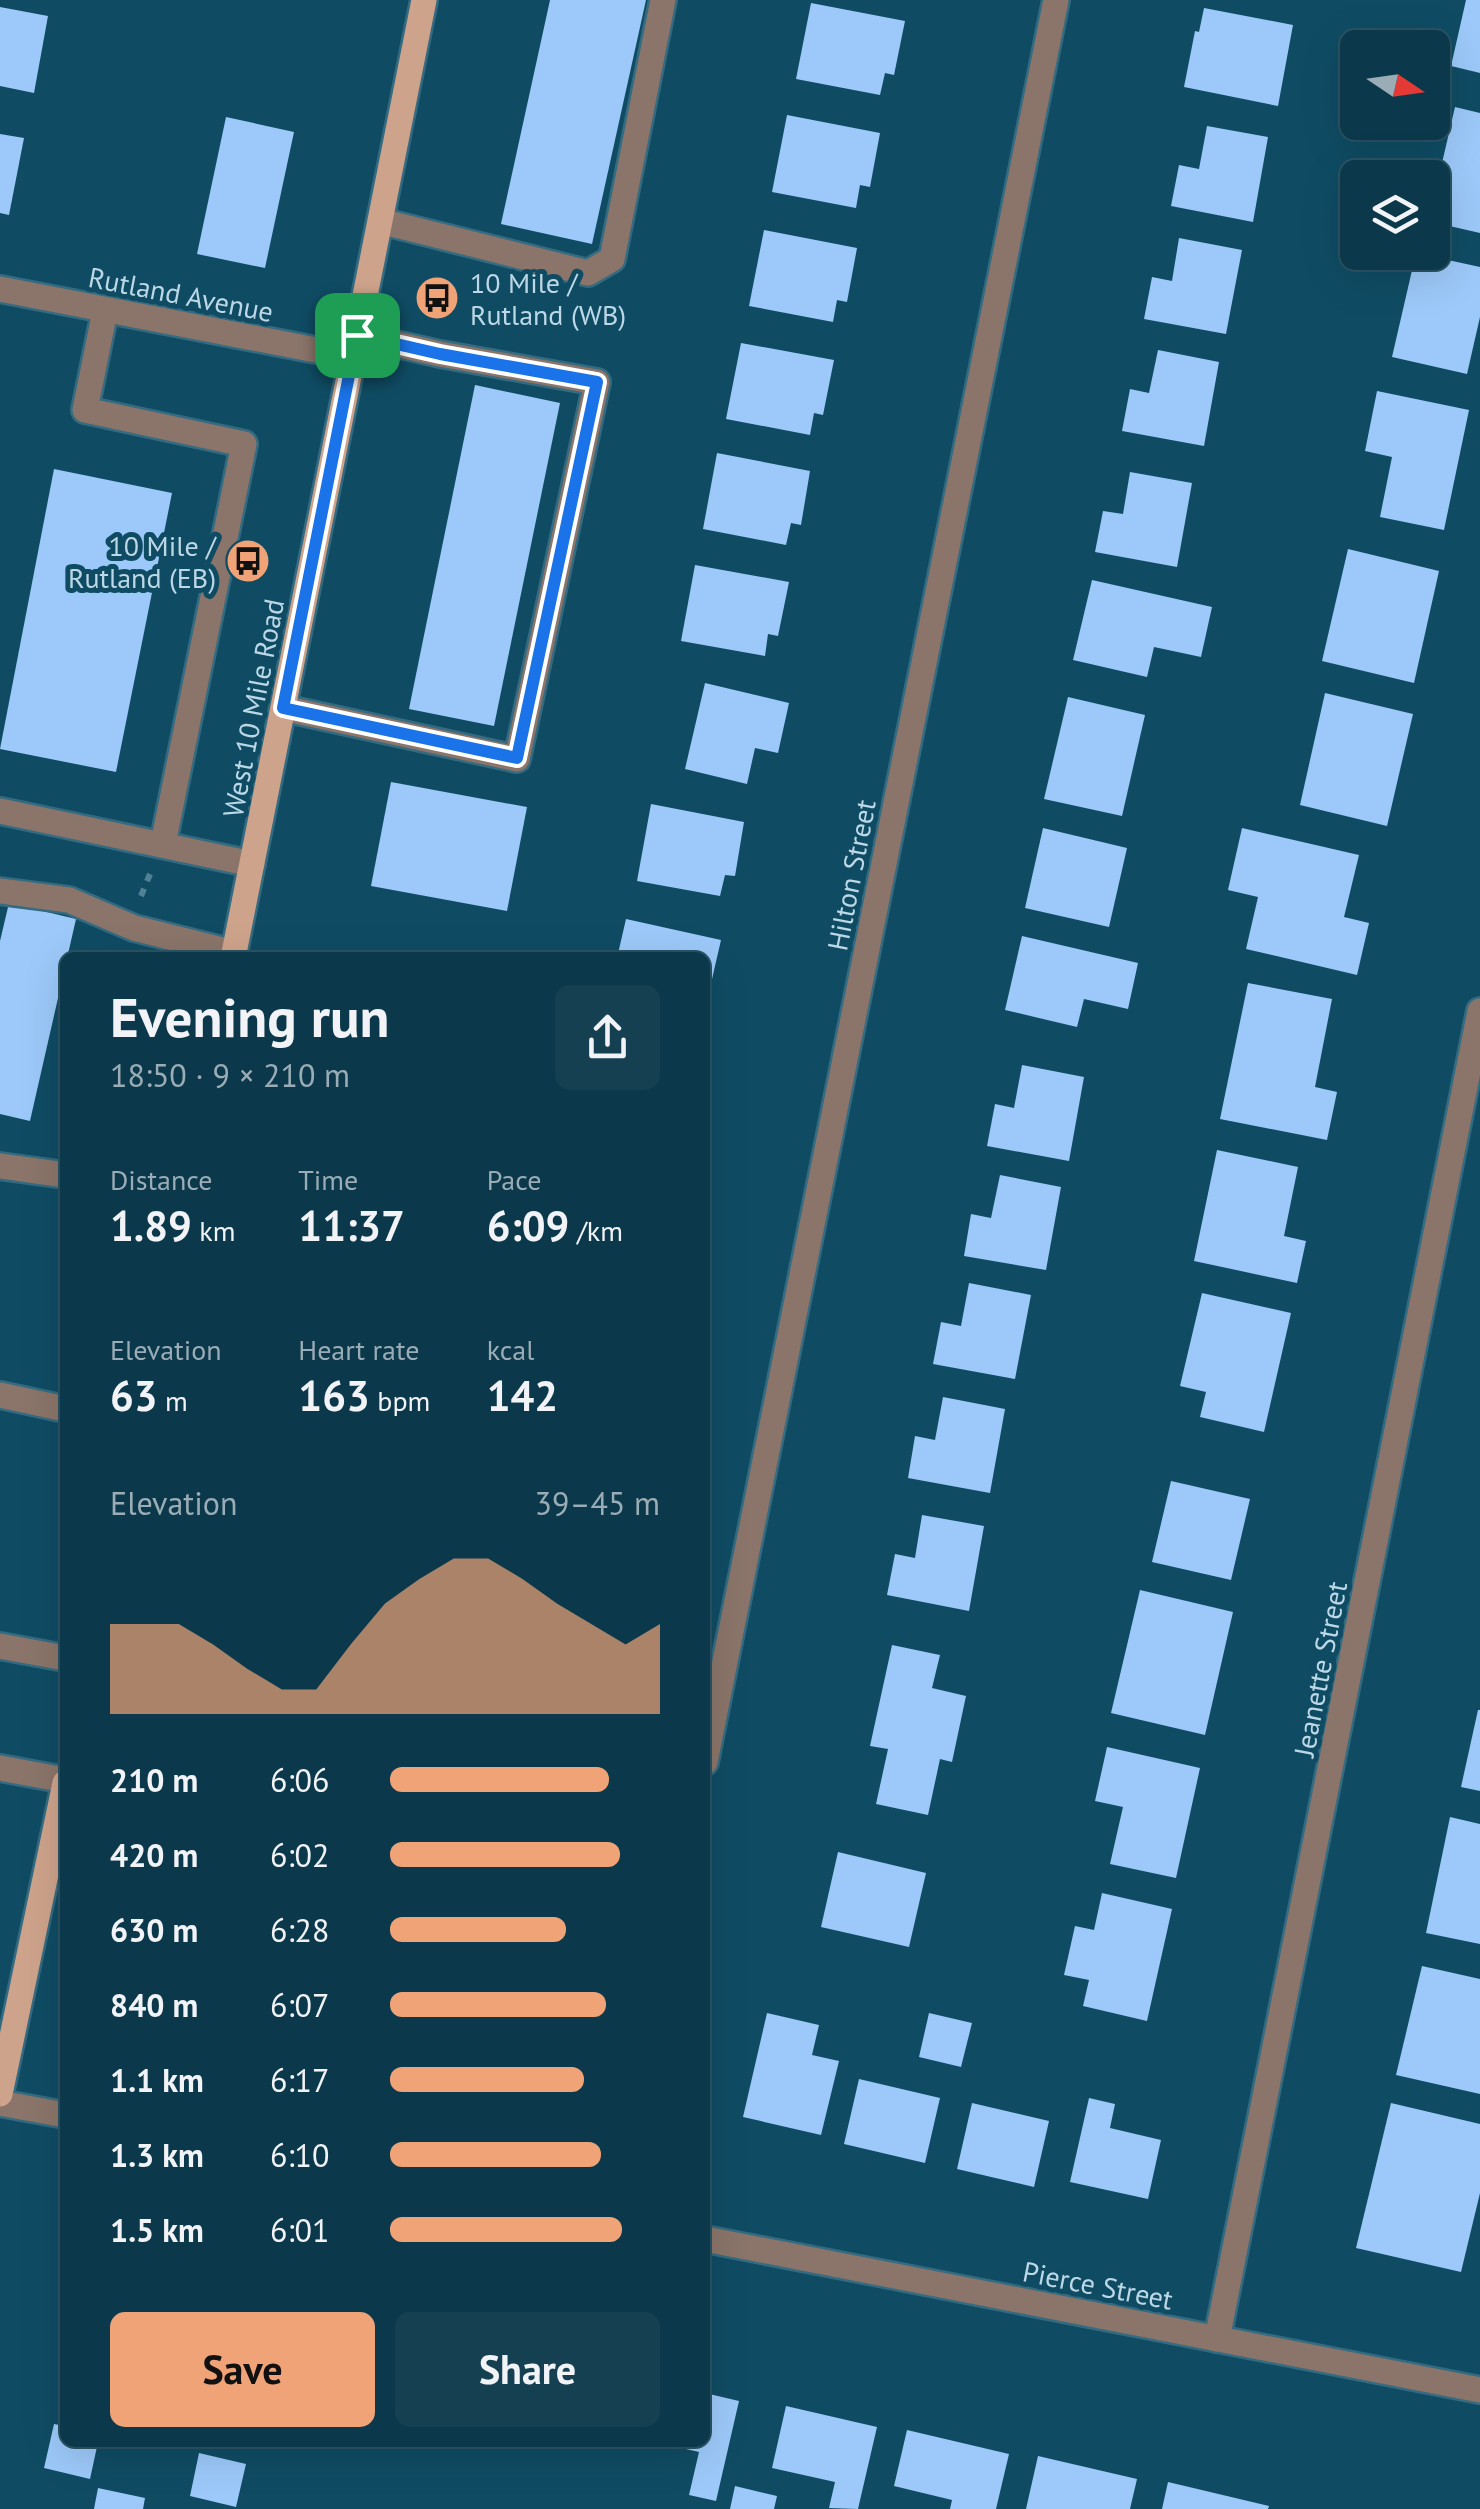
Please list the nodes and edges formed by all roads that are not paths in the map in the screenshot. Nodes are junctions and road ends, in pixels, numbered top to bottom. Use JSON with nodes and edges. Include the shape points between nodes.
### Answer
{"nodes":[{"id":1,"x":424,"y":0,"type":"edge"},
{"id":2,"x":662,"y":0,"type":"edge"},
{"id":3,"x":1056,"y":0,"type":"edge"},
{"id":4,"x":380,"y":221,"type":"junction"},
{"id":5,"x":0,"y":289,"type":"edge"},
{"id":6,"x":104,"y":312,"type":"junction"},
{"id":7,"x":355,"y":346,"type":"junction"},
{"id":8,"x":283,"y":708,"type":"junction"},
{"id":9,"x":0,"y":811,"type":"edge"},
{"id":10,"x":163,"y":844,"type":"junction"},
{"id":11,"x":252,"y":864,"type":"junction"},
{"id":12,"x":0,"y":891,"type":"edge"},
{"id":13,"x":223,"y":952,"type":"edge"},
{"id":14,"x":235,"y":952,"type":"edge"},
{"id":15,"x":1480,"y":1010,"type":"edge"},
{"id":16,"x":0,"y":1166,"type":"edge"},
{"id":17,"x":60,"y":1174,"type":"edge"},
{"id":18,"x":0,"y":1395,"type":"edge"},
{"id":19,"x":60,"y":1408,"type":"edge"},
{"id":20,"x":0,"y":1646,"type":"edge"},
{"id":21,"x":60,"y":1657,"type":"edge"},
{"id":22,"x":710,"y":1737,"type":"edge"},
{"id":23,"x":0,"y":1768,"type":"edge"},
{"id":24,"x":60,"y":1781,"type":"edge"},
{"id":25,"x":60,"y":1822,"type":"edge"},
{"id":26,"x":0,"y":2094,"type":"edge"},
{"id":27,"x":0,"y":2103,"type":"edge"},
{"id":28,"x":60,"y":2114,"type":"edge"},
{"id":29,"x":710,"y":2239,"type":"edge"},
{"id":30,"x":1217,"y":2339,"type":"junction"},
{"id":31,"x":1480,"y":2390,"type":"edge"}],
"edges":[{"from":1,"to":4,"type":"main road","name":"West 10 Mile Road"},
{"from":2,"to":4,"type":"street","via":[[612,258],[588,274]]},
{"from":3,"to":22,"type":"street","name":"Hilton Street"},
{"from":4,"to":7,"type":"main road","name":"West 10 Mile Road"},
{"from":5,"to":6,"type":"street","name":"Rutland Avenue"},
{"from":6,"to":7,"type":"street","name":"Rutland Avenue"},
{"from":6,"to":10,"type":"street","via":[[85,410],[244,444]]},
{"from":7,"to":8,"type":"main road","name":"West 10 Mile Road"},
{"from":7,"to":8,"type":"street","name":"Rutland Avenue","via":[[597,382],[517,758]]},
{"from":8,"to":11,"type":"main road","name":"West 10 Mile Road"},
{"from":9,"to":10,"type":"street"},
{"from":10,"to":11,"type":"street"},
{"from":11,"to":14,"type":"main road","name":"West 10 Mile Road"},
{"from":12,"to":13,"type":"street","via":[[70,900],[134,928]]},
{"from":15,"to":30,"type":"street","name":"Jeanette Street"},
{"from":16,"to":17,"type":"street"},
{"from":18,"to":19,"type":"street"},
{"from":20,"to":21,"type":"street"},
{"from":23,"to":24,"type":"street"},
{"from":25,"to":26,"type":"main road"},
{"from":27,"to":28,"type":"street"},
{"from":29,"to":30,"type":"street","name":"Pierce Street"},
{"from":30,"to":31,"type":"street","name":"Pierce Street"}]}
